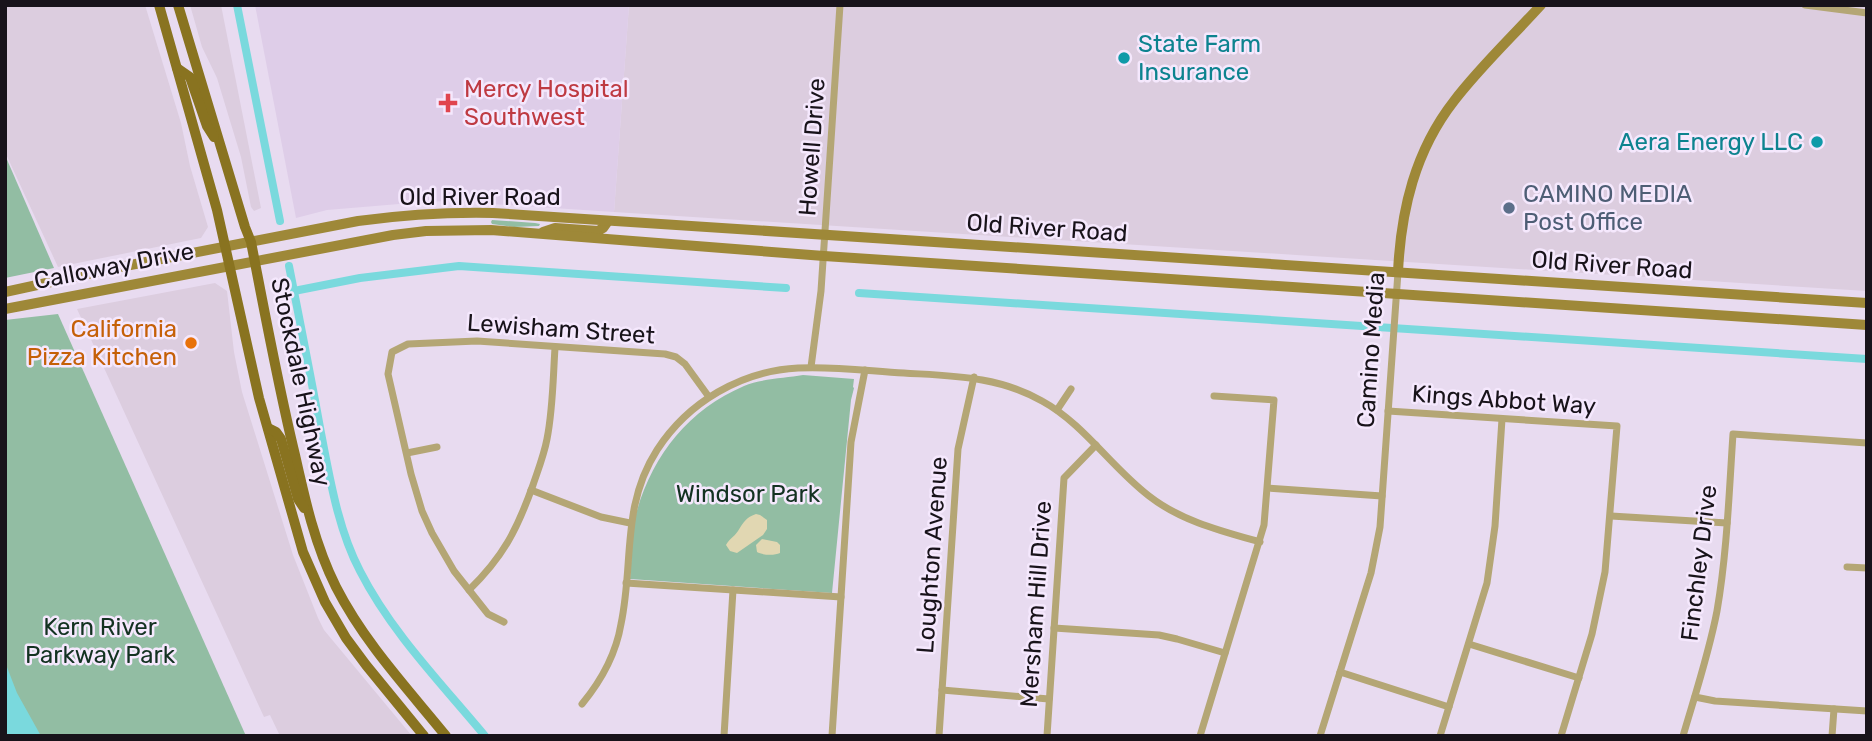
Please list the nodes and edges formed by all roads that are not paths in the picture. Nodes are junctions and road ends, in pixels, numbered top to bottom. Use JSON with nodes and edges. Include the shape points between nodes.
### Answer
{"nodes":[{"id":1,"x":159,"y":5,"type":"edge"},
{"id":2,"x":178,"y":5,"type":"edge"},
{"id":3,"x":840,"y":5,"type":"edge"},
{"id":4,"x":1541,"y":5,"type":"edge"},
{"id":5,"x":1805,"y":5,"type":"edge"},
{"id":6,"x":1867,"y":13,"type":"edge"},
{"id":7,"x":177,"y":68,"type":"junction"},
{"id":8,"x":222,"y":148,"type":"junction"},
{"id":9,"x":608,"y":221,"type":"junction"},
{"id":10,"x":540,"y":233,"type":"junction"},
{"id":11,"x":826,"y":235,"type":"junction"},
{"id":12,"x":251,"y":242,"type":"junction"},
{"id":13,"x":226,"y":247,"type":"junction"},
{"id":14,"x":824,"y":256,"type":"junction"},
{"id":15,"x":254,"y":261,"type":"junction"},
{"id":16,"x":230,"y":265,"type":"junction"},
{"id":17,"x":1398,"y":272,"type":"junction"},
{"id":18,"x":5,"y":292,"type":"edge"},
{"id":19,"x":1396,"y":293,"type":"junction"},
{"id":20,"x":1867,"y":303,"type":"edge"},
{"id":21,"x":5,"y":309,"type":"edge"},
{"id":22,"x":1867,"y":325,"type":"edge"},
{"id":23,"x":555,"y":348,"type":"junction"},
{"id":24,"x":811,"y":368,"type":"junction"},
{"id":25,"x":865,"y":370,"type":"junction"},
{"id":26,"x":974,"y":377,"type":"junction"},
{"id":27,"x":1071,"y":389,"type":"dead end"},
{"id":28,"x":1214,"y":396,"type":"dead end"},
{"id":29,"x":709,"y":397,"type":"junction"},
{"id":30,"x":1056,"y":410,"type":"junction"},
{"id":31,"x":1388,"y":411,"type":"junction"},
{"id":32,"x":1502,"y":419,"type":"junction"},
{"id":33,"x":268,"y":428,"type":"junction"},
{"id":34,"x":1867,"y":443,"type":"edge"},
{"id":35,"x":1096,"y":445,"type":"junction"},
{"id":36,"x":437,"y":447,"type":"dead end"},
{"id":37,"x":407,"y":453,"type":"junction"},
{"id":38,"x":1268,"y":488,"type":"junction"},
{"id":39,"x":531,"y":490,"type":"junction"},
{"id":40,"x":1382,"y":496,"type":"junction"},
{"id":41,"x":308,"y":513,"type":"junction"},
{"id":42,"x":1611,"y":516,"type":"junction"},
{"id":43,"x":630,"y":523,"type":"junction"},
{"id":44,"x":1727,"y":523,"type":"junction"},
{"id":45,"x":1260,"y":542,"type":"junction"},
{"id":46,"x":1847,"y":567,"type":"dead end"},
{"id":47,"x":1867,"y":568,"type":"edge"},
{"id":48,"x":626,"y":583,"type":"junction"},
{"id":49,"x":469,"y":590,"type":"junction"},
{"id":50,"x":733,"y":590,"type":"junction"},
{"id":51,"x":841,"y":597,"type":"junction"},
{"id":52,"x":504,"y":622,"type":"dead end"},
{"id":53,"x":1054,"y":628,"type":"junction"},
{"id":54,"x":1469,"y":644,"type":"junction"},
{"id":55,"x":1225,"y":653,"type":"junction"},
{"id":56,"x":1340,"y":672,"type":"junction"},
{"id":57,"x":1579,"y":678,"type":"junction"},
{"id":58,"x":942,"y":690,"type":"junction"},
{"id":59,"x":1695,"y":697,"type":"junction"},
{"id":60,"x":1049,"y":699,"type":"junction"},
{"id":61,"x":582,"y":704,"type":"dead end"},
{"id":62,"x":1450,"y":706,"type":"junction"},
{"id":63,"x":1833,"y":709,"type":"junction"},
{"id":64,"x":1867,"y":711,"type":"edge"},
{"id":65,"x":424,"y":736,"type":"edge"},
{"id":66,"x":446,"y":736,"type":"edge"},
{"id":67,"x":724,"y":736,"type":"edge"},
{"id":68,"x":832,"y":736,"type":"edge"},
{"id":69,"x":939,"y":736,"type":"edge"},
{"id":70,"x":1047,"y":736,"type":"edge"},
{"id":71,"x":1200,"y":736,"type":"edge"},
{"id":72,"x":1320,"y":736,"type":"edge"},
{"id":73,"x":1440,"y":736,"type":"edge"},
{"id":74,"x":1562,"y":736,"type":"edge"},
{"id":75,"x":1683,"y":736,"type":"edge"},
{"id":76,"x":1832,"y":736,"type":"edge"}],
"edges":[{"from":1,"to":7,"type":"main road","name":"Stockdale Highway"},
{"from":2,"to":8,"type":"main road","name":"Stockdale Highway"},
{"from":3,"to":11,"type":"street","name":"Howell Drive"},
{"from":4,"to":17,"type":"main road","name":"Camino Media","via":[[1468,83],[1430,138],[1406,201]]},
{"from":5,"to":6,"type":"street"},
{"from":7,"to":8,"type":"main road","via":[[190,77],[207,126]]},
{"from":7,"to":13,"type":"main road","name":"Stockdale Highway"},
{"from":8,"to":12,"type":"main road","name":"Stockdale Highway"},
{"from":9,"to":10,"type":"main road","via":[[598,231],[555,228]]},
{"from":9,"to":11,"type":"main road","name":"Old River Road"},
{"from":9,"to":12,"type":"main road","name":"Old River Road","via":[[425,214],[358,221]]},
{"from":10,"to":14,"type":"main road","name":"Old River Road"},
{"from":10,"to":15,"type":"main road","name":"Old River Road","via":[[426,231]]},
{"from":11,"to":14,"type":"street","name":"Howell Drive"},
{"from":11,"to":17,"type":"main road","name":"Old River Road"},
{"from":12,"to":13,"type":"main road","name":"Old River Road"},
{"from":12,"to":15,"type":"main road","name":"Stockdale Highway"},
{"from":13,"to":16,"type":"main road","name":"Stockdale Highway"},
{"from":13,"to":18,"type":"main road","name":"Calloway Drive"},
{"from":14,"to":19,"type":"main road","name":"Old River Road"},
{"from":14,"to":24,"type":"street","name":"Howell Drive"},
{"from":15,"to":16,"type":"main road","name":"Old River Road"},
{"from":15,"to":41,"type":"main road","name":"Stockdale Highway"},
{"from":16,"to":21,"type":"main road","name":"Calloway Drive"},
{"from":16,"to":33,"type":"main road","name":"Stockdale Highway"},
{"from":17,"to":19,"type":"street","name":"Camino Media"},
{"from":17,"to":20,"type":"main road","name":"Old River Road"},
{"from":19,"to":22,"type":"main road","name":"Old River Road"},
{"from":19,"to":31,"type":"street","name":"Camino Media"},
{"from":23,"to":29,"type":"street","name":"Lewisham Street","via":[[676,357]]},
{"from":23,"to":37,"type":"street","name":"Lewisham Street","via":[[450,341],[408,344],[393,352],[388,374]]},
{"from":23,"to":39,"type":"street","via":[[547,440]]},
{"from":24,"to":25,"type":"street"},
{"from":24,"to":29,"type":"street","via":[[759,374]]},
{"from":25,"to":26,"type":"street"},
{"from":25,"to":51,"type":"street","via":[[851,442]]},
{"from":26,"to":30,"type":"street","via":[[1010,386]]},
{"from":26,"to":58,"type":"street","name":"Loughton Avenue","via":[[958,449]]},
{"from":27,"to":30,"type":"street"},
{"from":28,"to":38,"type":"street","via":[[1274,400]]},
{"from":29,"to":43,"type":"street","via":[[656,451],[641,482]]},
{"from":30,"to":35,"type":"street"},
{"from":31,"to":32,"type":"street","name":"Kings Abbot Way"},
{"from":31,"to":40,"type":"street","name":"Camino Media"},
{"from":32,"to":42,"type":"street","name":"Kings Abbot Way","via":[[1617,426]]},
{"from":32,"to":54,"type":"street","via":[[1492,555]]},
{"from":33,"to":41,"type":"main road","via":[[281,439],[298,499]]},
{"from":33,"to":65,"type":"main road","name":"Stockdale Highway","via":[[301,545],[325,602],[346,638]]},
{"from":34,"to":44,"type":"street","name":"Finchley Drive","via":[[1733,434]]},
{"from":35,"to":45,"type":"street","via":[[1167,509]]},
{"from":35,"to":53,"type":"street","name":"Mersham Hill Drive","via":[[1064,478]]},
{"from":36,"to":37,"type":"street"},
{"from":37,"to":49,"type":"street","via":[[432,533]]},
{"from":38,"to":40,"type":"street"},
{"from":38,"to":45,"type":"street"},
{"from":39,"to":43,"type":"street"},
{"from":39,"to":49,"type":"street","via":[[509,542]]},
{"from":40,"to":56,"type":"street","name":"Camino Media","via":[[1374,562]]},
{"from":41,"to":66,"type":"main road","name":"Stockdale Highway","via":[[330,574],[356,622]]},
{"from":42,"to":44,"type":"street"},
{"from":42,"to":57,"type":"street","via":[[1600,600]]},
{"from":43,"to":48,"type":"street"},
{"from":44,"to":59,"type":"street","name":"Finchley Drive","via":[[1716,612]]},
{"from":45,"to":55,"type":"street"},
{"from":46,"to":47,"type":"street"},
{"from":48,"to":50,"type":"street"},
{"from":48,"to":61,"type":"street","via":[[616,645]]},
{"from":49,"to":52,"type":"street","via":[[488,614]]},
{"from":50,"to":51,"type":"street"},
{"from":50,"to":67,"type":"street"},
{"from":51,"to":68,"type":"street"},
{"from":53,"to":55,"type":"street","via":[[1159,635]]},
{"from":53,"to":60,"type":"street","name":"Mersham Hill Drive"},
{"from":54,"to":57,"type":"street"},
{"from":54,"to":62,"type":"street"},
{"from":55,"to":71,"type":"street"},
{"from":56,"to":62,"type":"street"},
{"from":56,"to":72,"type":"street","name":"Camino Media"},
{"from":57,"to":74,"type":"street"},
{"from":58,"to":60,"type":"street"},
{"from":58,"to":69,"type":"street","name":"Loughton Avenue"},
{"from":59,"to":63,"type":"street"},
{"from":59,"to":75,"type":"street","name":"Finchley Drive"},
{"from":60,"to":70,"type":"street","name":"Mersham Hill Drive"},
{"from":62,"to":73,"type":"street"},
{"from":63,"to":64,"type":"street"},
{"from":63,"to":76,"type":"street"}]}
